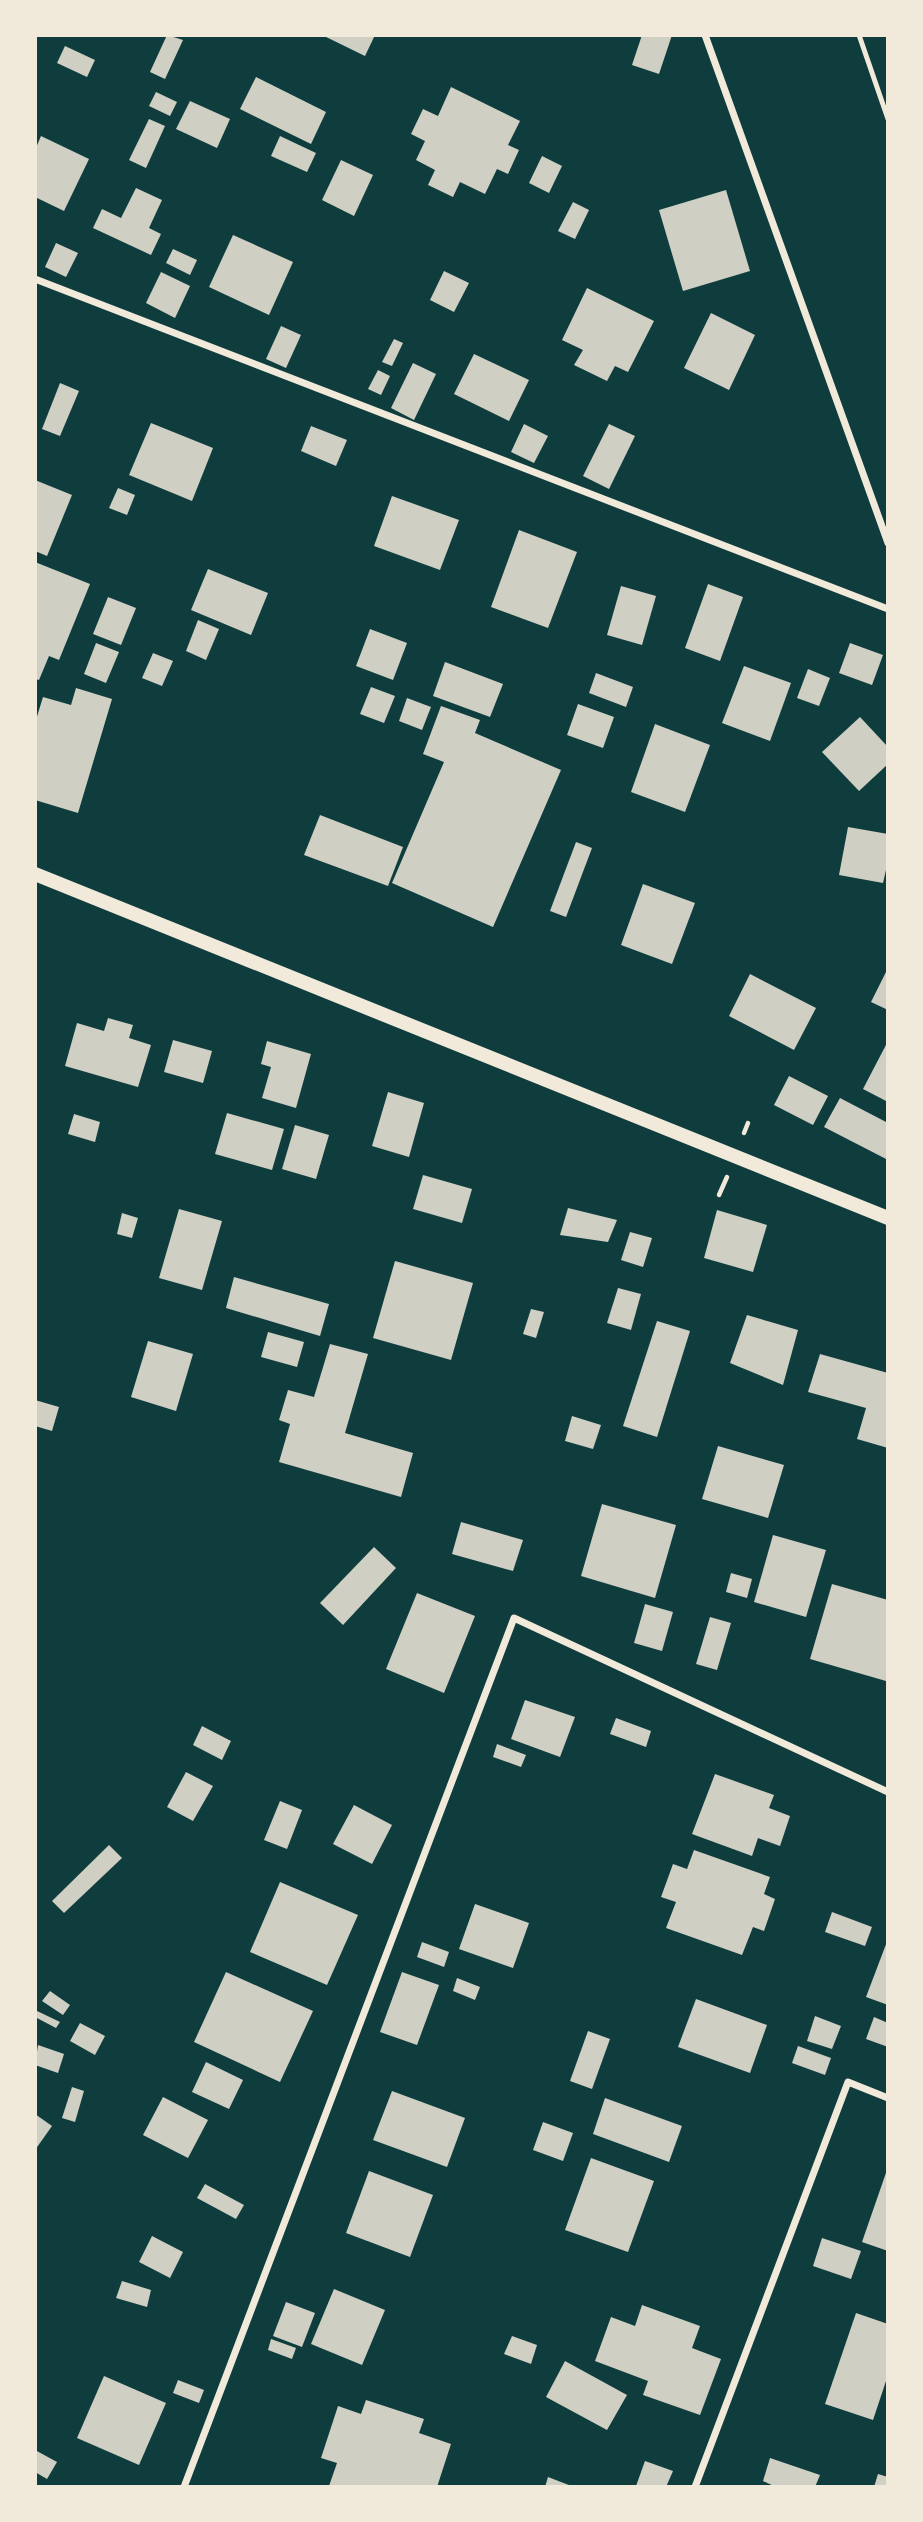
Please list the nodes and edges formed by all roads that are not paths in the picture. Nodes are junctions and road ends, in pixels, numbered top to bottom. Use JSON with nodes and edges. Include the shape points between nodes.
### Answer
{"nodes":[{"id":1,"x":705,"y":35,"type":"edge"},
{"id":2,"x":859,"y":35,"type":"edge"},
{"id":3,"x":888,"y":120,"type":"edge"},
{"id":4,"x":35,"y":279,"type":"edge"},
{"id":5,"x":888,"y":543,"type":"edge"},
{"id":6,"x":888,"y":608,"type":"edge"},
{"id":7,"x":35,"y":874,"type":"edge"},
{"id":8,"x":888,"y":1218,"type":"edge"},
{"id":9,"x":888,"y":1792,"type":"edge"},
{"id":10,"x":888,"y":2098,"type":"edge"},
{"id":11,"x":184,"y":2487,"type":"edge"},
{"id":12,"x":695,"y":2487,"type":"edge"}],
"edges":[{"from":1,"to":5,"type":"street"},
{"from":2,"to":3,"type":"lane"},
{"from":4,"to":6,"type":"street"},
{"from":7,"to":8,"type":"main road"},
{"from":9,"to":11,"type":"street","via":[[514,1618]]},
{"from":10,"to":12,"type":"street","via":[[848,2082]]}]}
